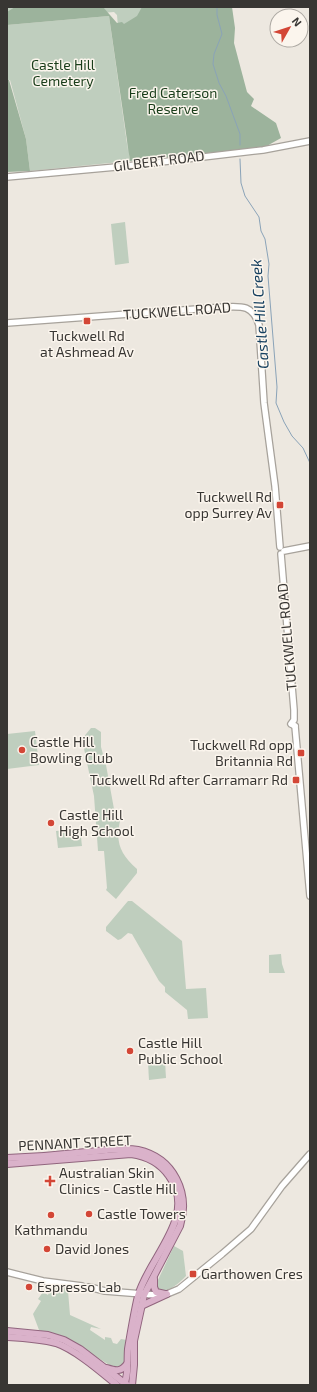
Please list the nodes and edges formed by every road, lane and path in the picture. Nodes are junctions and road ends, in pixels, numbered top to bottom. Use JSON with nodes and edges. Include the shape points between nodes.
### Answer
{"nodes":[{"id":1,"x":310,"y":141,"type":"edge"},
{"id":2,"x":7,"y":176,"type":"edge"},
{"id":3,"x":7,"y":323,"type":"edge"},
{"id":4,"x":310,"y":546,"type":"edge"},
{"id":5,"x":282,"y":551,"type":"junction"},
{"id":6,"x":310,"y":896,"type":"edge"},
{"id":7,"x":310,"y":1154,"type":"edge"},
{"id":8,"x":7,"y":1158,"type":"edge"},
{"id":9,"x":7,"y":1164,"type":"edge"},
{"id":10,"x":7,"y":1272,"type":"edge"},
{"id":11,"x":154,"y":1276,"type":"junction"},
{"id":12,"x":142,"y":1294,"type":"junction"},
{"id":13,"x":167,"y":1294,"type":"junction"},
{"id":14,"x":141,"y":1306,"type":"junction"},
{"id":15,"x":7,"y":1331,"type":"edge"},
{"id":16,"x":28,"y":1336,"type":"junction"},
{"id":17,"x":7,"y":1338,"type":"edge"},
{"id":18,"x":127,"y":1364,"type":"junction"},
{"id":19,"x":100,"y":1368,"type":"junction"},
{"id":20,"x":125,"y":1384,"type":"edge"},
{"id":21,"x":117,"y":1385,"type":"edge"},
{"id":22,"x":132,"y":1385,"type":"edge"}],
"edges":[{"from":1,"to":2,"type":"street","name":"GILBERT ROAD","via":[[263,150],[127,166]]},
{"from":3,"to":5,"type":"street","name":"TUCKWELL ROAD","via":[[238,306],[249,309],[257,319],[258,325],[264,403]]},
{"from":4,"to":5,"type":"street"},
{"from":5,"to":6,"type":"street","name":"TUCKWELL ROAD"},
{"from":7,"to":13,"type":"street","via":[[282,1186],[248,1232],[184,1285]]},
{"from":8,"to":11,"type":"main road","name":"PENNANT STREET","via":[[128,1149],[147,1153],[163,1163],[180,1186],[183,1211],[180,1226]]},
{"from":9,"to":12,"type":"main road","name":"PENNANT STREET","via":[[131,1154],[148,1158],[158,1164],[175,1187],[178,1198],[177,1214]]},
{"from":10,"to":12,"type":"street","via":[[43,1281],[82,1286],[84,1290],[89,1287]]},
{"from":11,"to":12,"type":"main road","name":"PENNANT STREET"},
{"from":11,"to":13,"type":"main road","via":[[156,1292]]},
{"from":12,"to":13,"type":"street"},
{"from":12,"to":14,"type":"main road"},
{"from":12,"to":18,"type":"main road"},
{"from":13,"to":14,"type":"main road"},
{"from":14,"to":22,"type":"main road","via":[[134,1341]]},
{"from":15,"to":16,"type":"main road"},
{"from":16,"to":17,"type":"main road"},
{"from":16,"to":19,"type":"main road","via":[[64,1346]]},
{"from":16,"to":19,"type":"main road","via":[[39,1334],[64,1340],[80,1349]]},
{"from":18,"to":19,"type":"main road","via":[[119,1371]]},
{"from":18,"to":20,"type":"main road"},
{"from":19,"to":20,"type":"main road"},
{"from":19,"to":21,"type":"main road"}]}
